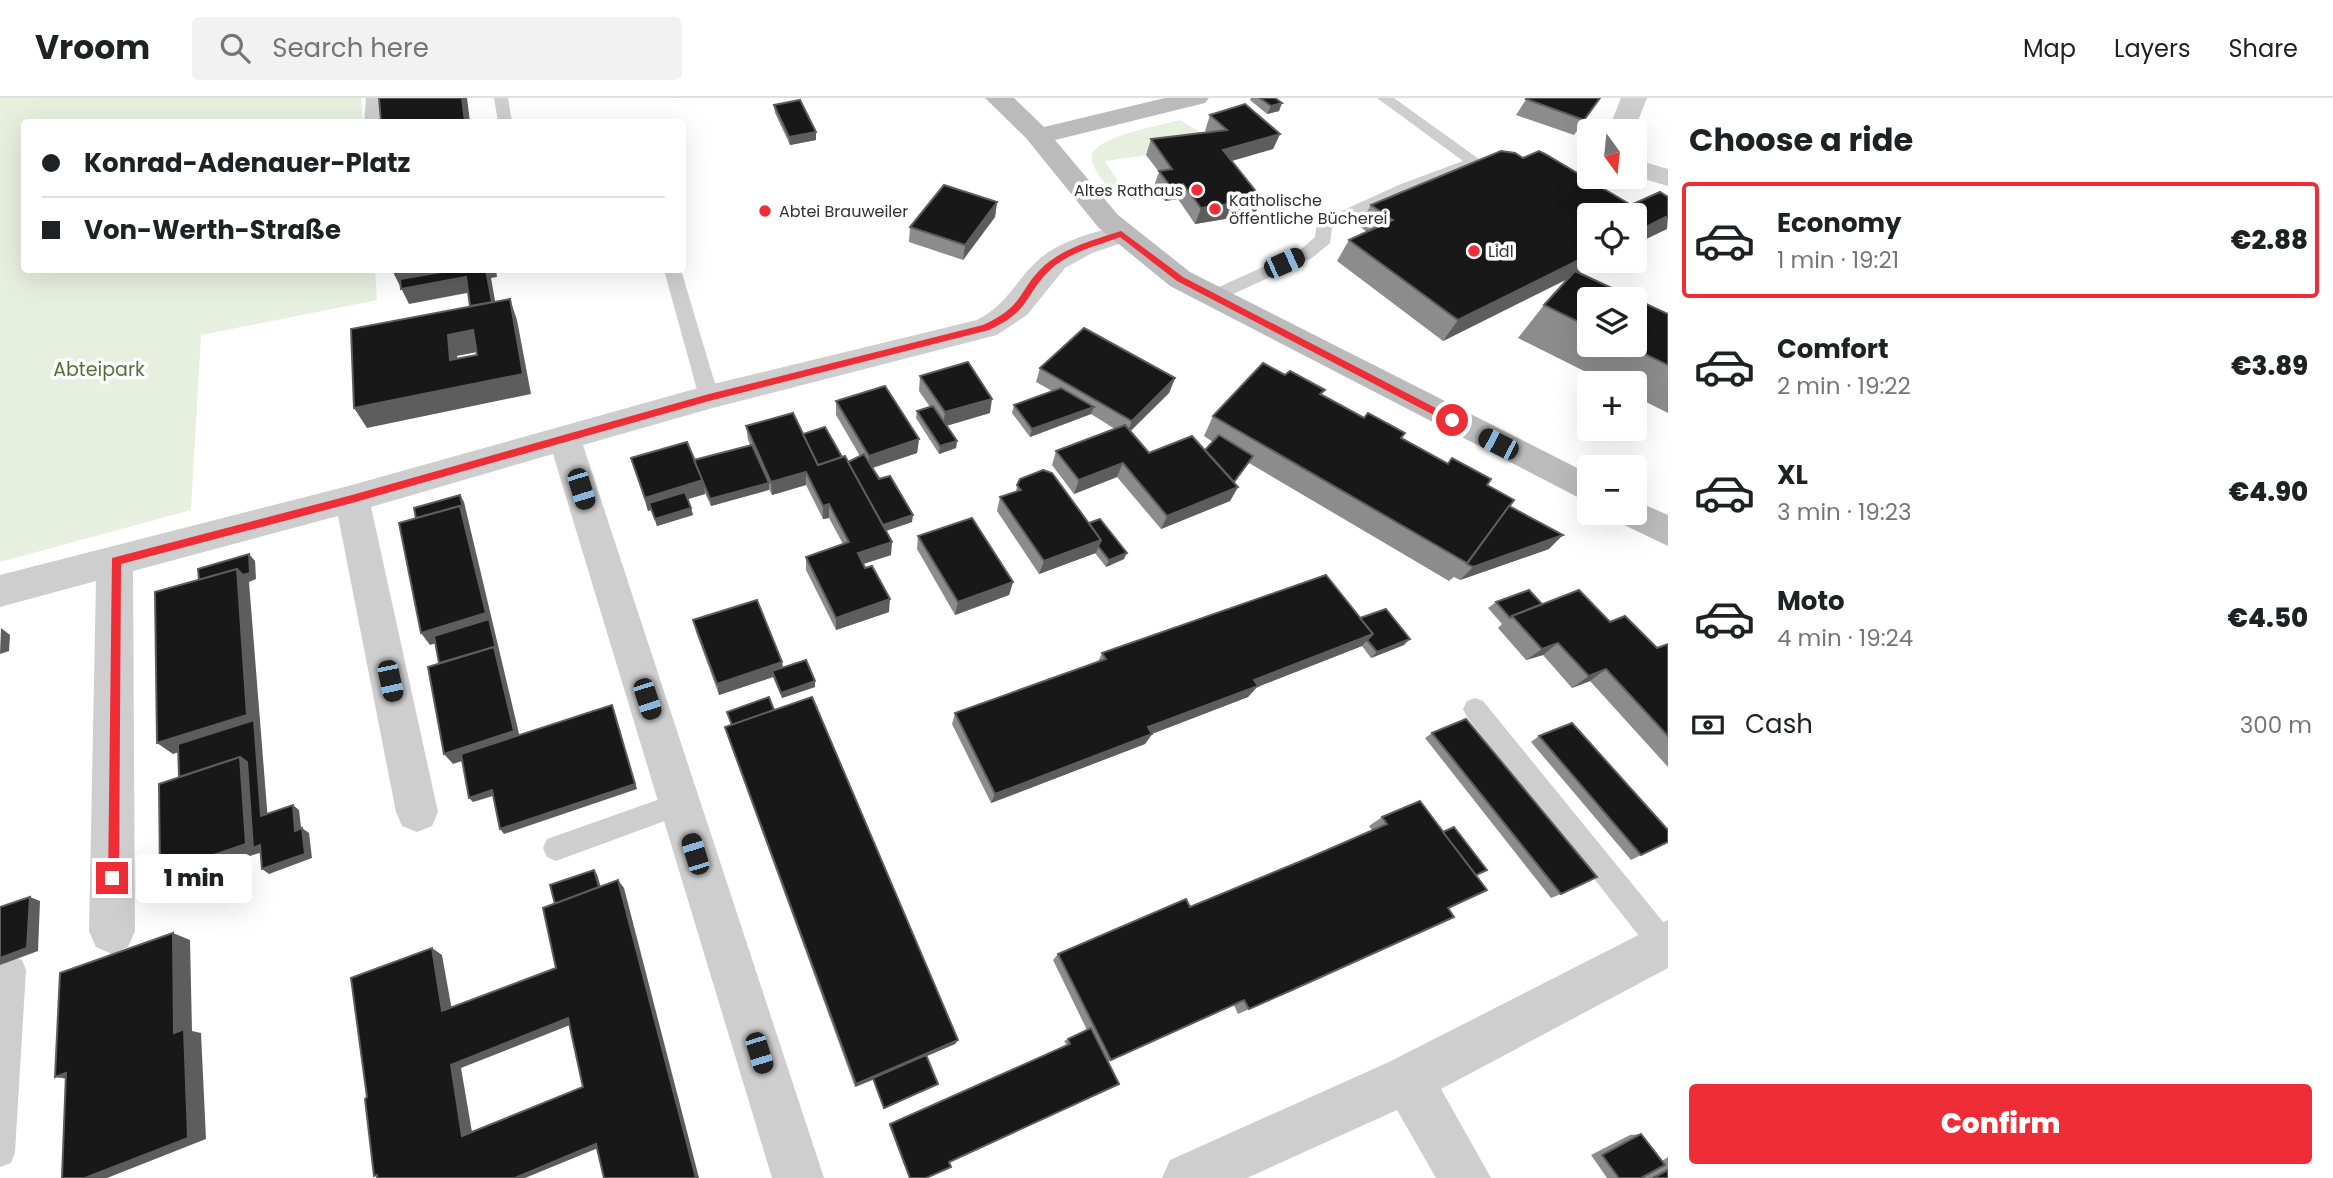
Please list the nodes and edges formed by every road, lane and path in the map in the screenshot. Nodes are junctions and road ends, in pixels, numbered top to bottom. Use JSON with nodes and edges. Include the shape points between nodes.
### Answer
{"nodes":[{"id":1,"x":373,"y":98,"type":"edge"},
{"id":2,"x":500,"y":98,"type":"edge"},
{"id":3,"x":999,"y":98,"type":"edge"},
{"id":4,"x":1196,"y":98,"type":"edge"},
{"id":5,"x":1384,"y":98,"type":"edge"},
{"id":6,"x":1634,"y":98,"type":"edge"},
{"id":7,"x":372,"y":119,"type":"edge"},
{"id":8,"x":504,"y":119,"type":"edge"},
{"id":9,"x":1626,"y":119,"type":"edge"},
{"id":10,"x":1039,"y":136,"type":"junction"},
{"id":11,"x":1647,"y":171,"type":"edge"},
{"id":12,"x":1668,"y":178,"type":"edge"},
{"id":13,"x":1121,"y":234,"type":"junction"},
{"id":14,"x":673,"y":273,"type":"edge"},
{"id":15,"x":1213,"y":296,"type":"junction"},
{"id":16,"x":709,"y":397,"type":"junction"},
{"id":17,"x":564,"y":437,"type":"junction"},
{"id":18,"x":1577,"y":484,"type":"edge"},
{"id":19,"x":352,"y":499,"type":"junction"},
{"id":20,"x":1647,"y":520,"type":"edge"},
{"id":21,"x":1668,"y":531,"type":"edge"},
{"id":22,"x":115,"y":561,"type":"junction"},
{"id":23,"x":0,"y":591,"type":"edge"},
{"id":24,"x":1475,"y":709,"type":"dead end"},
{"id":25,"x":680,"y":804,"type":"junction"},
{"id":26,"x":417,"y":812,"type":"dead end"},
{"id":27,"x":556,"y":848,"type":"dead end"},
{"id":28,"x":112,"y":931,"type":"dead end"},
{"id":29,"x":1666,"y":944,"type":"edge"},
{"id":30,"x":12,"y":970,"type":"dead end"},
{"id":31,"x":1407,"y":1080,"type":"junction"},
{"id":32,"x":0,"y":1152,"type":"edge"},
{"id":33,"x":798,"y":1178,"type":"edge"},
{"id":34,"x":1188,"y":1178,"type":"edge"},
{"id":35,"x":1465,"y":1178,"type":"edge"}],
"edges":[{"from":1,"to":7,"type":"lane"},
{"from":2,"to":8,"type":"lane"},
{"from":3,"to":10,"type":"street"},
{"from":4,"to":10,"type":"street"},
{"from":5,"to":15,"type":"lane","via":[[1475,162],[1323,226],[1324,239],[1306,254]]},
{"from":6,"to":9,"type":"street"},
{"from":10,"to":13,"type":"street"},
{"from":11,"to":12,"type":"street"},
{"from":13,"to":15,"type":"street","via":[[1156,263]]},
{"from":13,"to":16,"type":"street","via":[[1069,253],[1047,268],[1008,318],[986,328]]},
{"from":14,"to":16,"type":"lane"},
{"from":15,"to":18,"type":"street"},
{"from":16,"to":17,"type":"street"},
{"from":17,"to":19,"type":"street"},
{"from":17,"to":25,"type":"street"},
{"from":19,"to":22,"type":"street"},
{"from":19,"to":26,"type":"street"},
{"from":20,"to":21,"type":"street"},
{"from":22,"to":23,"type":"street"},
{"from":22,"to":28,"type":"street"},
{"from":24,"to":29,"type":"lane"},
{"from":25,"to":27,"type":"lane"},
{"from":25,"to":33,"type":"street"},
{"from":29,"to":31,"type":"street"},
{"from":30,"to":32,"type":"lane"},
{"from":31,"to":34,"type":"street"},
{"from":31,"to":35,"type":"street"}]}
